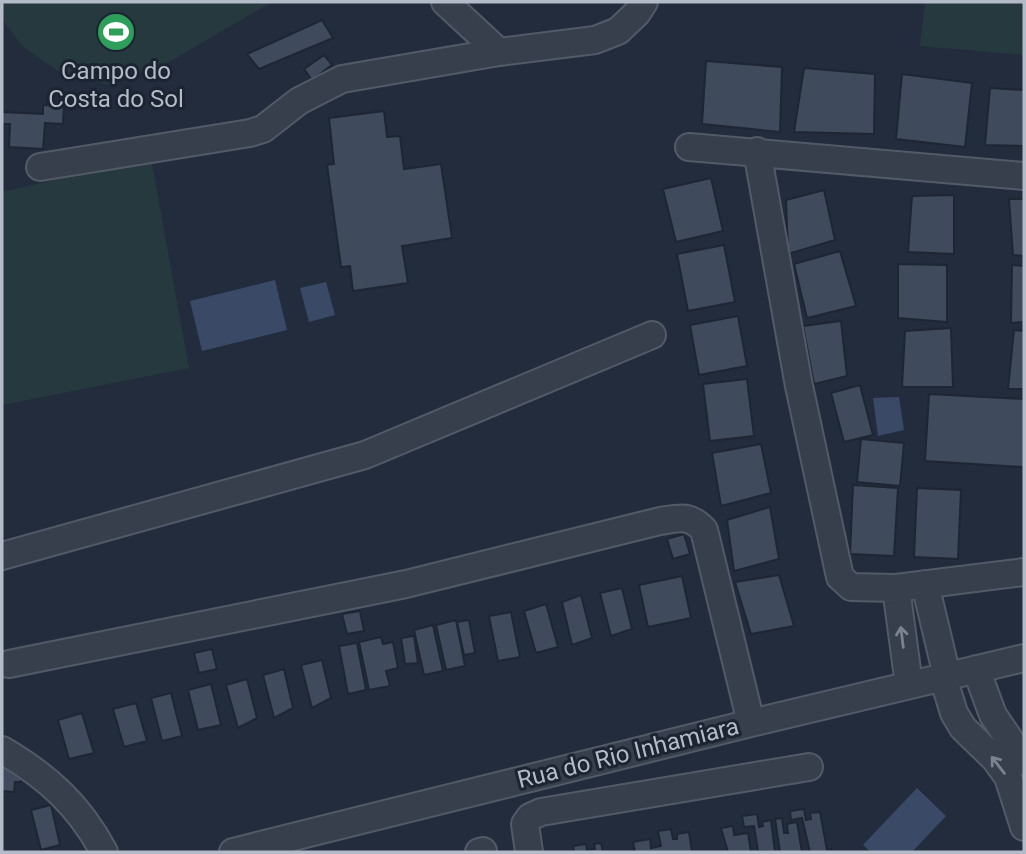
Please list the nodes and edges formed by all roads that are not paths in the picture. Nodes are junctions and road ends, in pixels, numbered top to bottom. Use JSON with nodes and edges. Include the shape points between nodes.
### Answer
{"nodes":[{"id":1,"x":445,"y":2,"type":"edge"},
{"id":2,"x":643,"y":2,"type":"edge"},
{"id":3,"x":499,"y":52,"type":"junction"},
{"id":4,"x":689,"y":147,"type":"dead end"},
{"id":5,"x":757,"y":151,"type":"junction"},
{"id":6,"x":40,"y":167,"type":"dead end"},
{"id":7,"x":1024,"y":176,"type":"edge"},
{"id":8,"x":652,"y":335,"type":"dead end"},
{"id":9,"x":2,"y":556,"type":"edge"},
{"id":10,"x":1024,"y":572,"type":"edge"},
{"id":11,"x":925,"y":584,"type":"junction"},
{"id":12,"x":896,"y":588,"type":"junction"},
{"id":13,"x":1024,"y":658,"type":"edge"},
{"id":14,"x":9,"y":664,"type":"dead end"},
{"id":15,"x":976,"y":669,"type":"junction"},
{"id":16,"x":945,"y":676,"type":"junction"},
{"id":17,"x":909,"y":685,"type":"junction"},
{"id":18,"x":751,"y":723,"type":"junction"},
{"id":19,"x":2,"y":750,"type":"edge"},
{"id":20,"x":1024,"y":760,"type":"edge"},
{"id":21,"x":809,"y":767,"type":"dead end"},
{"id":22,"x":1024,"y":827,"type":"edge"},
{"id":23,"x":104,"y":852,"type":"edge"},
{"id":24,"x":233,"y":852,"type":"edge"},
{"id":25,"x":529,"y":852,"type":"edge"}],
"edges":[{"from":1,"to":3,"type":"street"},
{"from":2,"to":3,"type":"street","via":[[618,31],[595,40]]},
{"from":3,"to":6,"type":"street","via":[[342,79],[250,133]]},
{"from":4,"to":5,"type":"street"},
{"from":5,"to":7,"type":"street"},
{"from":5,"to":12,"type":"street","via":[[799,386],[840,578],[851,587]]},
{"from":8,"to":9,"type":"street","via":[[365,455]]},
{"from":10,"to":11,"type":"street"},
{"from":11,"to":12,"type":"street"},
{"from":11,"to":16,"type":"street"},
{"from":17,"to":12,"type":"street","one_way":true},
{"from":13,"to":15,"type":"street","name":"Rua do Rio Inhamiara"},
{"from":14,"to":18,"type":"street","via":[[405,584],[682,517],[694,519],[704,530]]},
{"from":15,"to":16,"type":"street","name":"Rua do Rio Inhamiara"},
{"from":15,"to":20,"type":"street","via":[[993,715]]},
{"from":16,"to":17,"type":"street","name":"Rua do Rio Inhamiara"},
{"from":22,"to":16,"type":"street","one_way":true,"via":[[1008,777],[954,713]]},
{"from":17,"to":18,"type":"street","name":"Rua do Rio Inhamiara"},
{"from":18,"to":24,"type":"street","name":"Rua do Rio Inhamiara"},
{"from":19,"to":23,"type":"street","via":[[61,792],[90,825]]},
{"from":21,"to":25,"type":"street","via":[[541,811],[525,824]]}]}
